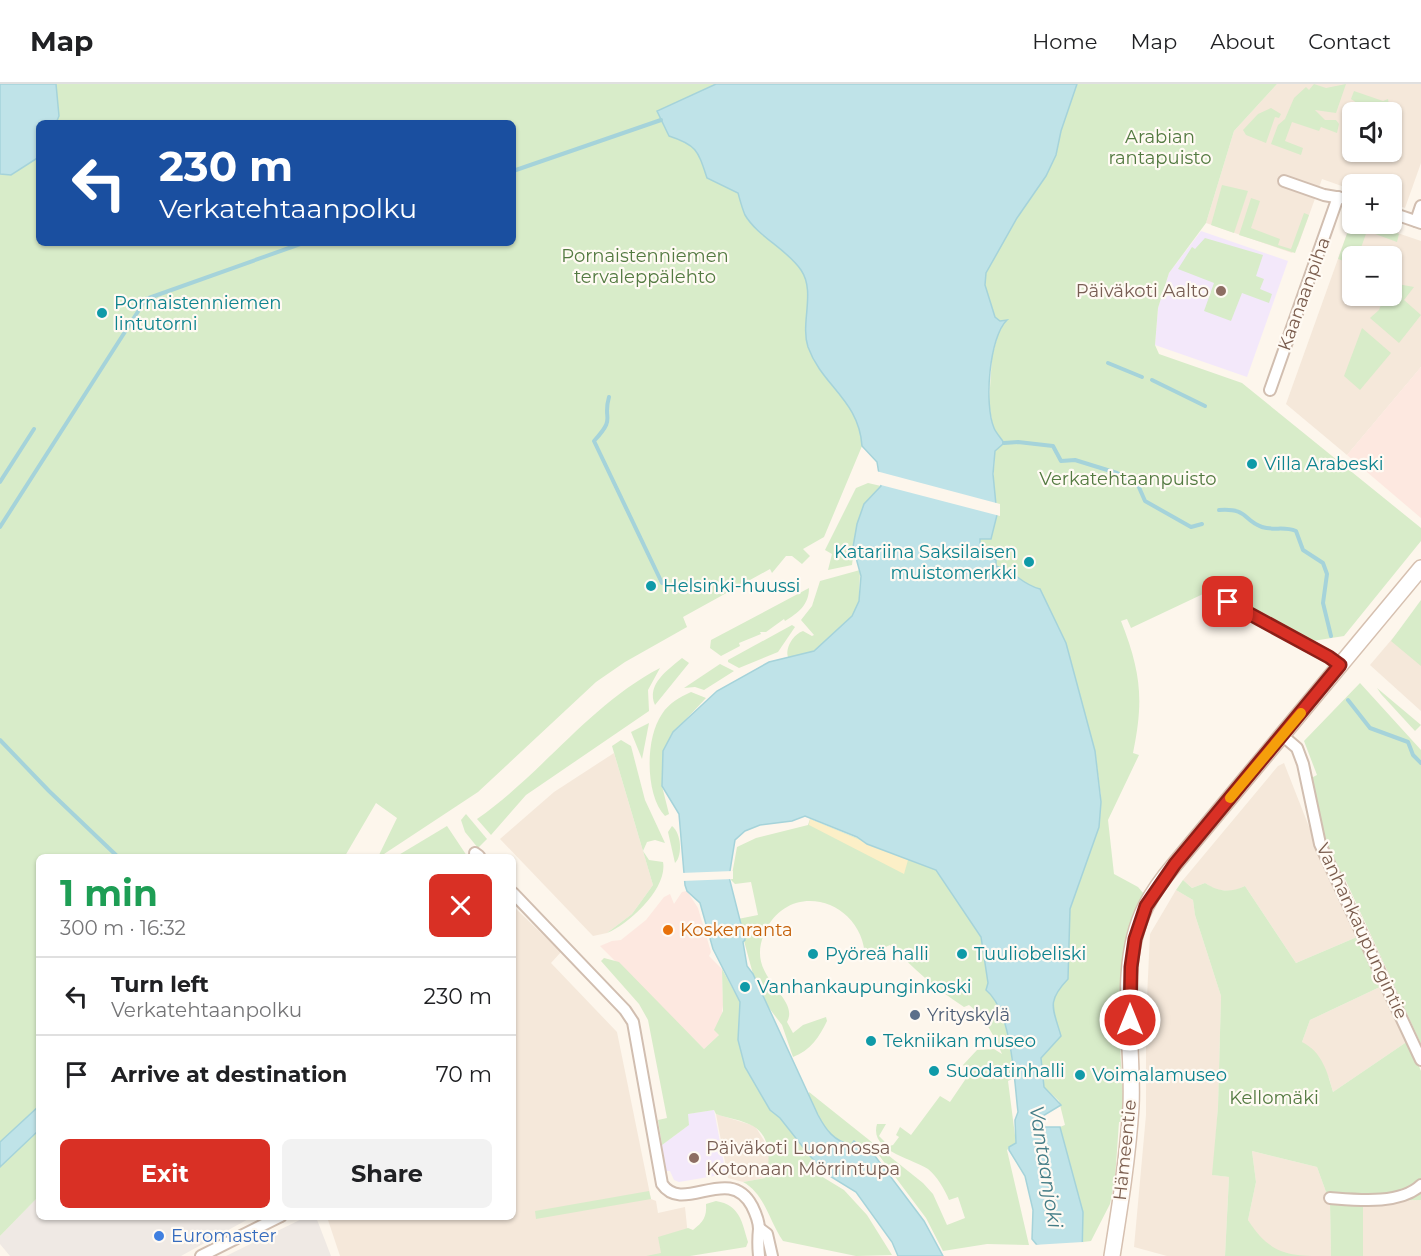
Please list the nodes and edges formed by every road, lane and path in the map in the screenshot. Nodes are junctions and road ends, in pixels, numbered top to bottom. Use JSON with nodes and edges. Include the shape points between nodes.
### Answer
{"nodes":[{"id":1,"x":1284,"y":181,"type":"dead end"},
{"id":2,"x":1338,"y":197,"type":"junction"},
{"id":3,"x":1342,"y":198,"type":"edge"},
{"id":4,"x":1421,"y":206,"type":"edge"},
{"id":5,"x":1402,"y":216,"type":"edge"},
{"id":6,"x":1418,"y":222,"type":"edge"},
{"id":7,"x":1270,"y":390,"type":"dead end"},
{"id":8,"x":1421,"y":568,"type":"edge"},
{"id":9,"x":1228,"y":602,"type":"dead end"},
{"id":10,"x":1340,"y":665,"type":"junction"},
{"id":11,"x":1283,"y":736,"type":"junction"},
{"id":12,"x":516,"y":896,"type":"edge"},
{"id":13,"x":1421,"y":1060,"type":"edge"},
{"id":14,"x":1421,"y":1185,"type":"edge"},
{"id":15,"x":1330,"y":1198,"type":"dead end"},
{"id":16,"x":273,"y":1220,"type":"edge"},
{"id":17,"x":759,"y":1228,"type":"junction"},
{"id":18,"x":201,"y":1256,"type":"edge"},
{"id":19,"x":759,"y":1256,"type":"edge"},
{"id":20,"x":772,"y":1256,"type":"edge"},
{"id":21,"x":1112,"y":1256,"type":"edge"}],
"edges":[{"from":1,"to":2,"type":"street"},
{"from":2,"to":3,"type":"street"},
{"from":2,"to":7,"type":"street","name":"Kaanaanpiha"},
{"from":4,"to":6,"type":"street"},
{"from":5,"to":6,"type":"street"},
{"from":8,"to":10,"type":"main road","name":"Hämeentie"},
{"from":9,"to":10,"type":"street"},
{"from":10,"to":11,"type":"main road","name":"Hämeentie"},
{"from":11,"to":13,"type":"street","name":"Vanhankaupungintie","via":[[1297,748],[1304,764],[1320,844]]},
{"from":11,"to":21,"type":"main road","name":"Hämeentie","via":[[1169,871],[1141,920],[1131,967],[1131,1104]]},
{"from":12,"to":17,"type":"street","via":[[633,1022],[660,1176],[666,1190],[680,1195],[722,1187],[740,1192],[751,1205]]},
{"from":14,"to":15,"type":"street","via":[[1396,1197]]},
{"from":16,"to":18,"type":"street"},
{"from":17,"to":19,"type":"street"},
{"from":17,"to":20,"type":"street","via":[[767,1234]]}]}
